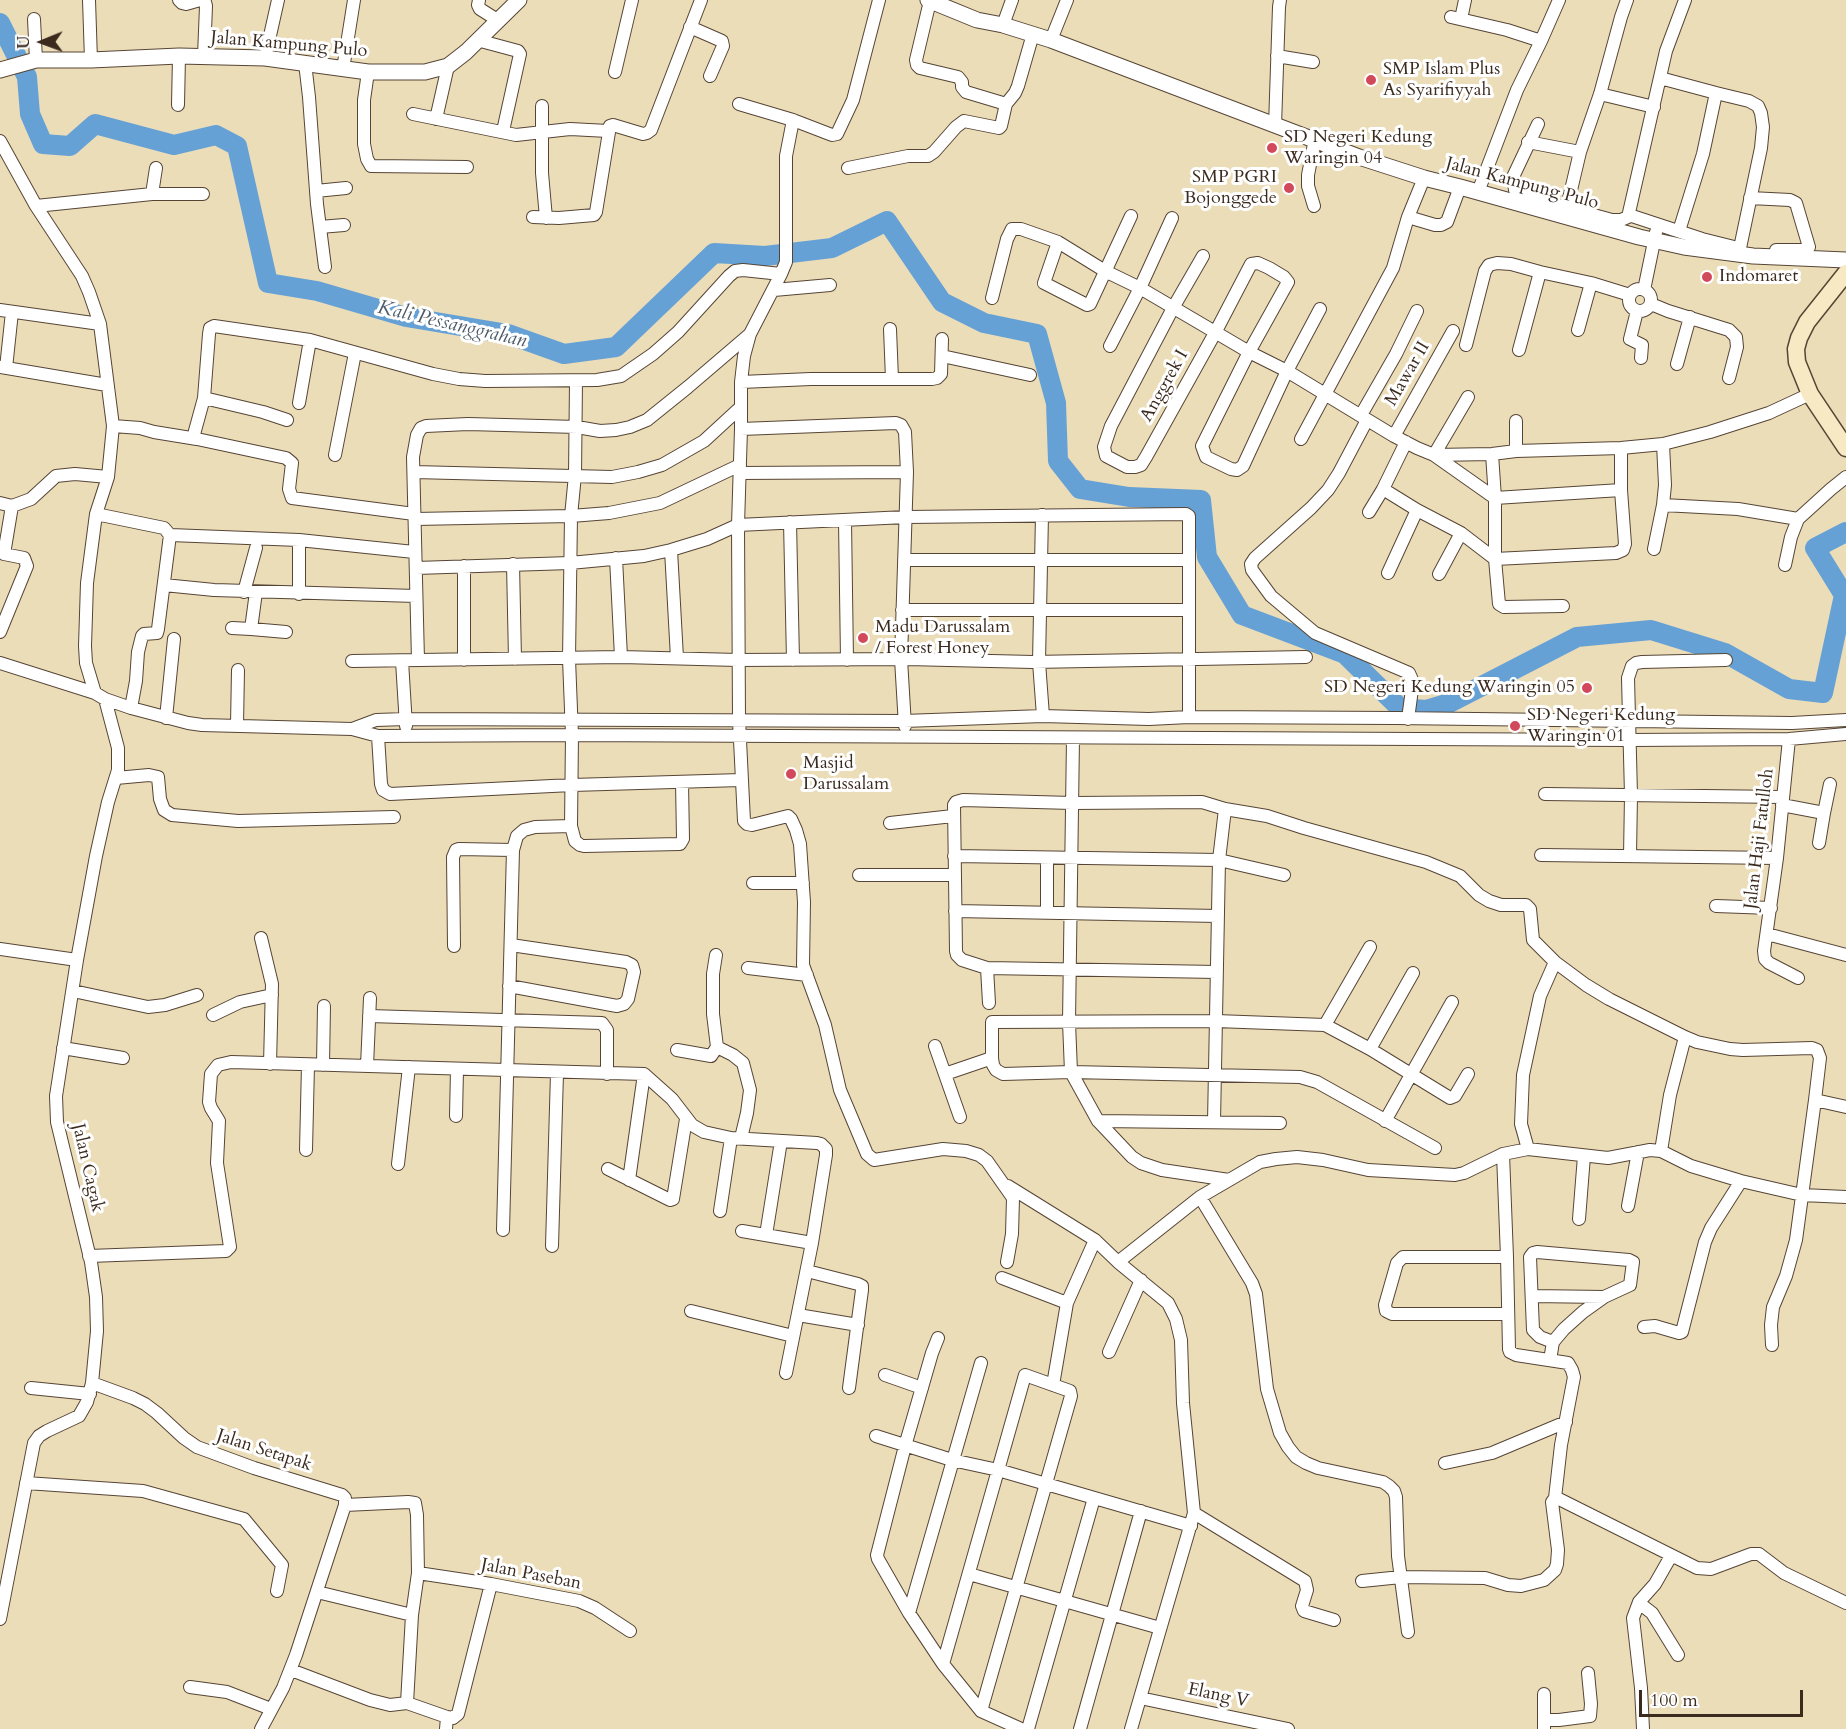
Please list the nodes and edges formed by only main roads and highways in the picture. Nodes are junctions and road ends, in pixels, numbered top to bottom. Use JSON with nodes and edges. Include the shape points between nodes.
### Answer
{"nodes":[{"id":1,"x":1846,"y":273,"type":"edge"},
{"id":2,"x":1846,"y":446,"type":"edge"}],
"edges":[{"from":1,"to":2,"type":"main road","via":[[1807,322],[1796,349],[1810,394]]}]}
